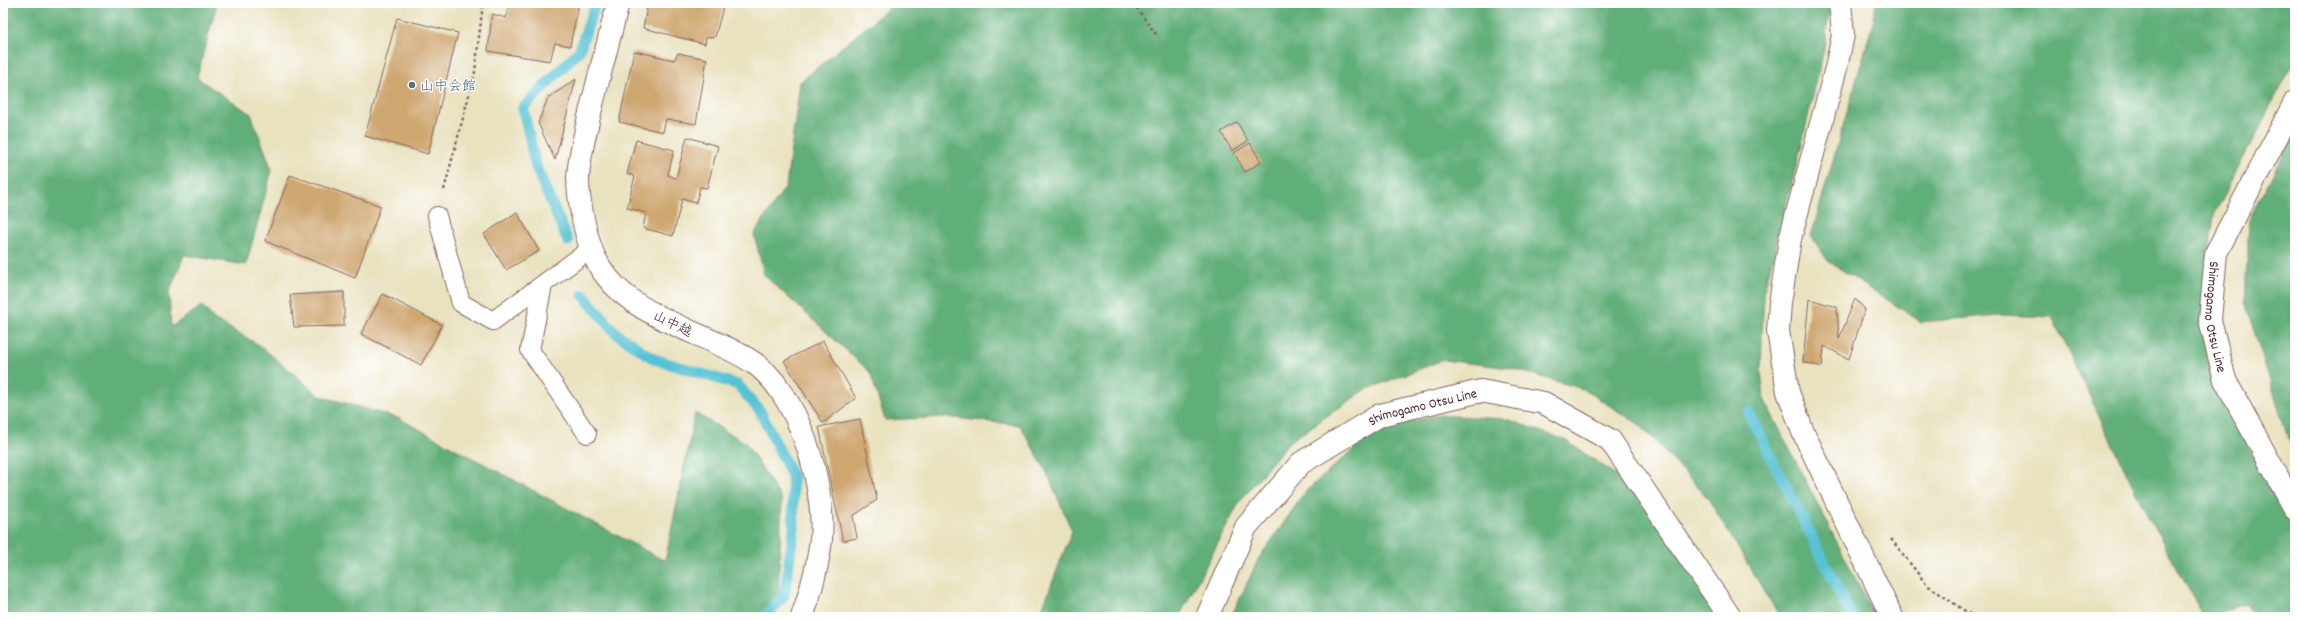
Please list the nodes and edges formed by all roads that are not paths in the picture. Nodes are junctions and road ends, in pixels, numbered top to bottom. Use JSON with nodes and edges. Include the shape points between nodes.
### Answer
{"nodes":[{"id":1,"x":618,"y":3,"type":"edge"},
{"id":2,"x":1840,"y":3,"type":"edge"},
{"id":3,"x":2295,"y":102,"type":"edge"},
{"id":4,"x":437,"y":216,"type":"road end"},
{"id":5,"x":592,"y":248,"type":"junction"},
{"id":6,"x":543,"y":285,"type":"junction"},
{"id":7,"x":587,"y":434,"type":"dead end"},
{"id":8,"x":2295,"y":509,"type":"edge"},
{"id":9,"x":802,"y":617,"type":"edge"},
{"id":10,"x":1207,"y":617,"type":"edge"},
{"id":11,"x":1730,"y":617,"type":"edge"},
{"id":12,"x":1892,"y":617,"type":"edge"}],
"edges":[{"from":1,"to":5,"type":"street","name":"山中越","via":[[583,143],[578,179],[581,207]]},
{"from":2,"to":12,"type":"street","via":[[1842,35],[1839,55],[1790,239],[1778,331],[1788,392],[1803,432]]},
{"from":3,"to":8,"type":"street","name":"Shimogamo Otsu Line","via":[[2216,253],[2210,320],[2225,380]]},
{"from":4,"to":6,"type":"lane","via":[[461,303],[493,321]]},
{"from":5,"to":6,"type":"lane"},
{"from":5,"to":9,"type":"street","name":"山中越","via":[[596,260],[611,283],[628,297],[655,315],[752,361],[774,382],[788,403],[801,431],[814,473],[820,504],[821,537],[815,579]]},
{"from":6,"to":7,"type":"lane","via":[[530,350]]},
{"from":10,"to":11,"type":"street","name":"Shimogamo Otsu Line","via":[[1246,527],[1300,463],[1380,415],[1482,391],[1544,403],[1610,440]]}]}
